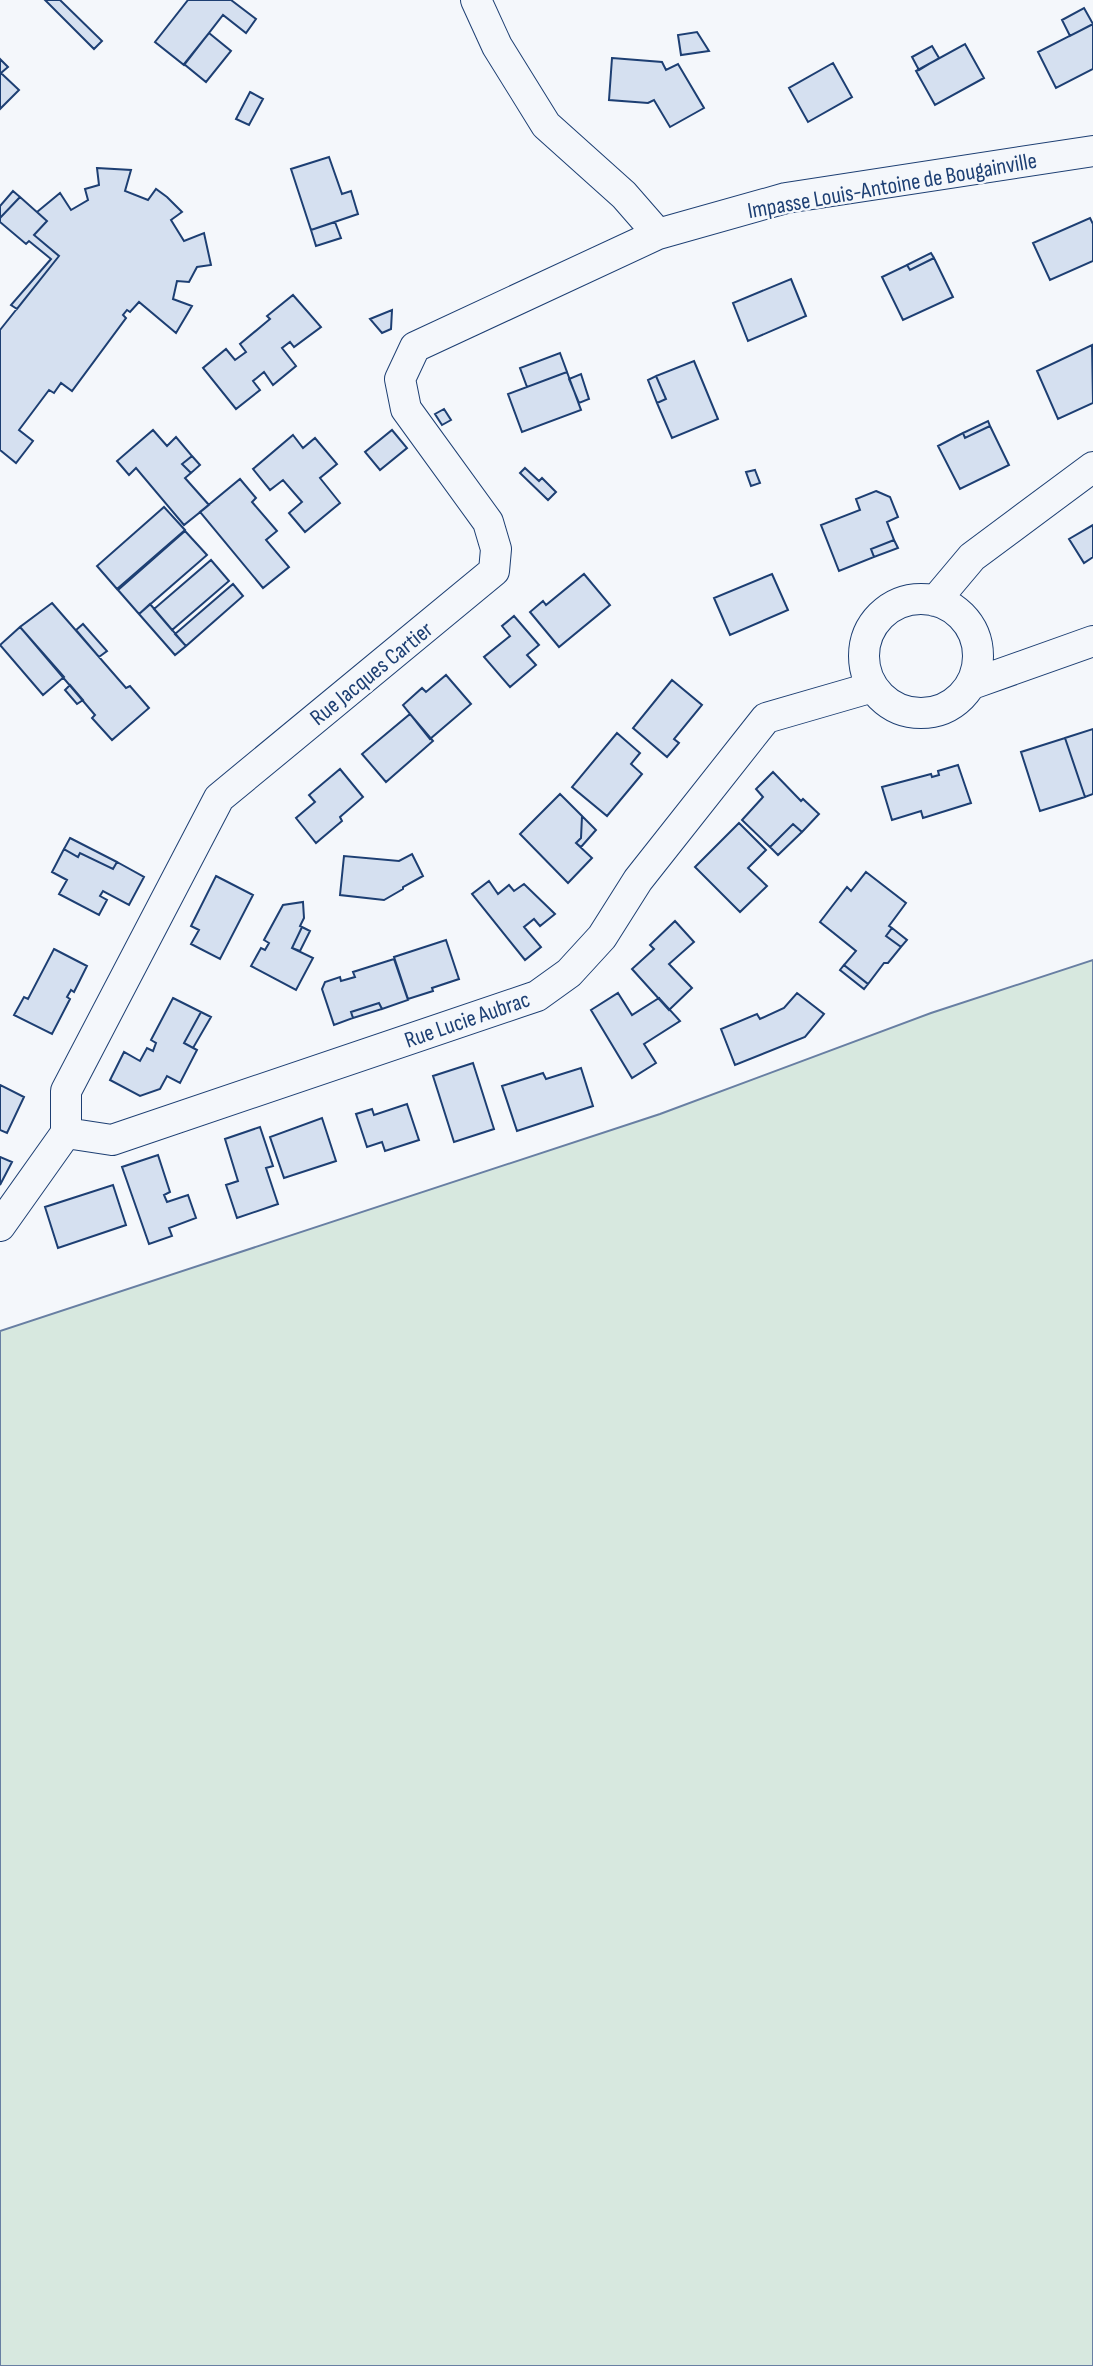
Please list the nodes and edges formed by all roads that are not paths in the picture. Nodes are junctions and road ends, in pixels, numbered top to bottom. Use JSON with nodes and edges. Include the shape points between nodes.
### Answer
{"nodes":[{"id":1,"x":476,"y":0,"type":"edge"},
{"id":2,"x":1093,"y":151,"type":"edge"},
{"id":3,"x":658,"y":234,"type":"junction"},
{"id":4,"x":1093,"y":467,"type":"edge"},
{"id":5,"x":935,"y":601,"type":"junction"},
{"id":6,"x":1093,"y":641,"type":"edge"},
{"id":7,"x":972,"y":684,"type":"junction"},
{"id":8,"x":873,"y":687,"type":"junction"},
{"id":9,"x":66,"y":1133,"type":"junction"},
{"id":10,"x":0,"y":1226,"type":"edge"}],
"edges":[{"from":1,"to":3,"type":"street","via":[[497,46],[546,125],[624,195]]},
{"from":2,"to":3,"type":"street","name":"Impasse Louis-Antoine de Bougainville","via":[[786,198]]},
{"from":3,"to":9,"type":"street","name":"Rue Jacques Cartier","via":[[415,347],[400,379],[405,409],[488,522],[496,549],[494,571],[219,798],[66,1091]]},
{"from":4,"to":5,"type":"street","via":[[972,556]]},
{"from":5,"to":7,"type":"street","via":[[957,611],[971,628],[978,647]]},
{"from":5,"to":8,"type":"street","via":[[906,601],[879,618],[868,635],[864,659]]},
{"from":6,"to":7,"type":"street"},
{"from":7,"to":8,"type":"street","via":[[947,708],[917,713],[894,706]]},
{"from":8,"to":9,"type":"street","name":"Rue Lucie Aubrac","via":[[766,718],[638,880],[602,937],[569,974],[537,996],[111,1140]]},
{"from":9,"to":10,"type":"street"}]}
